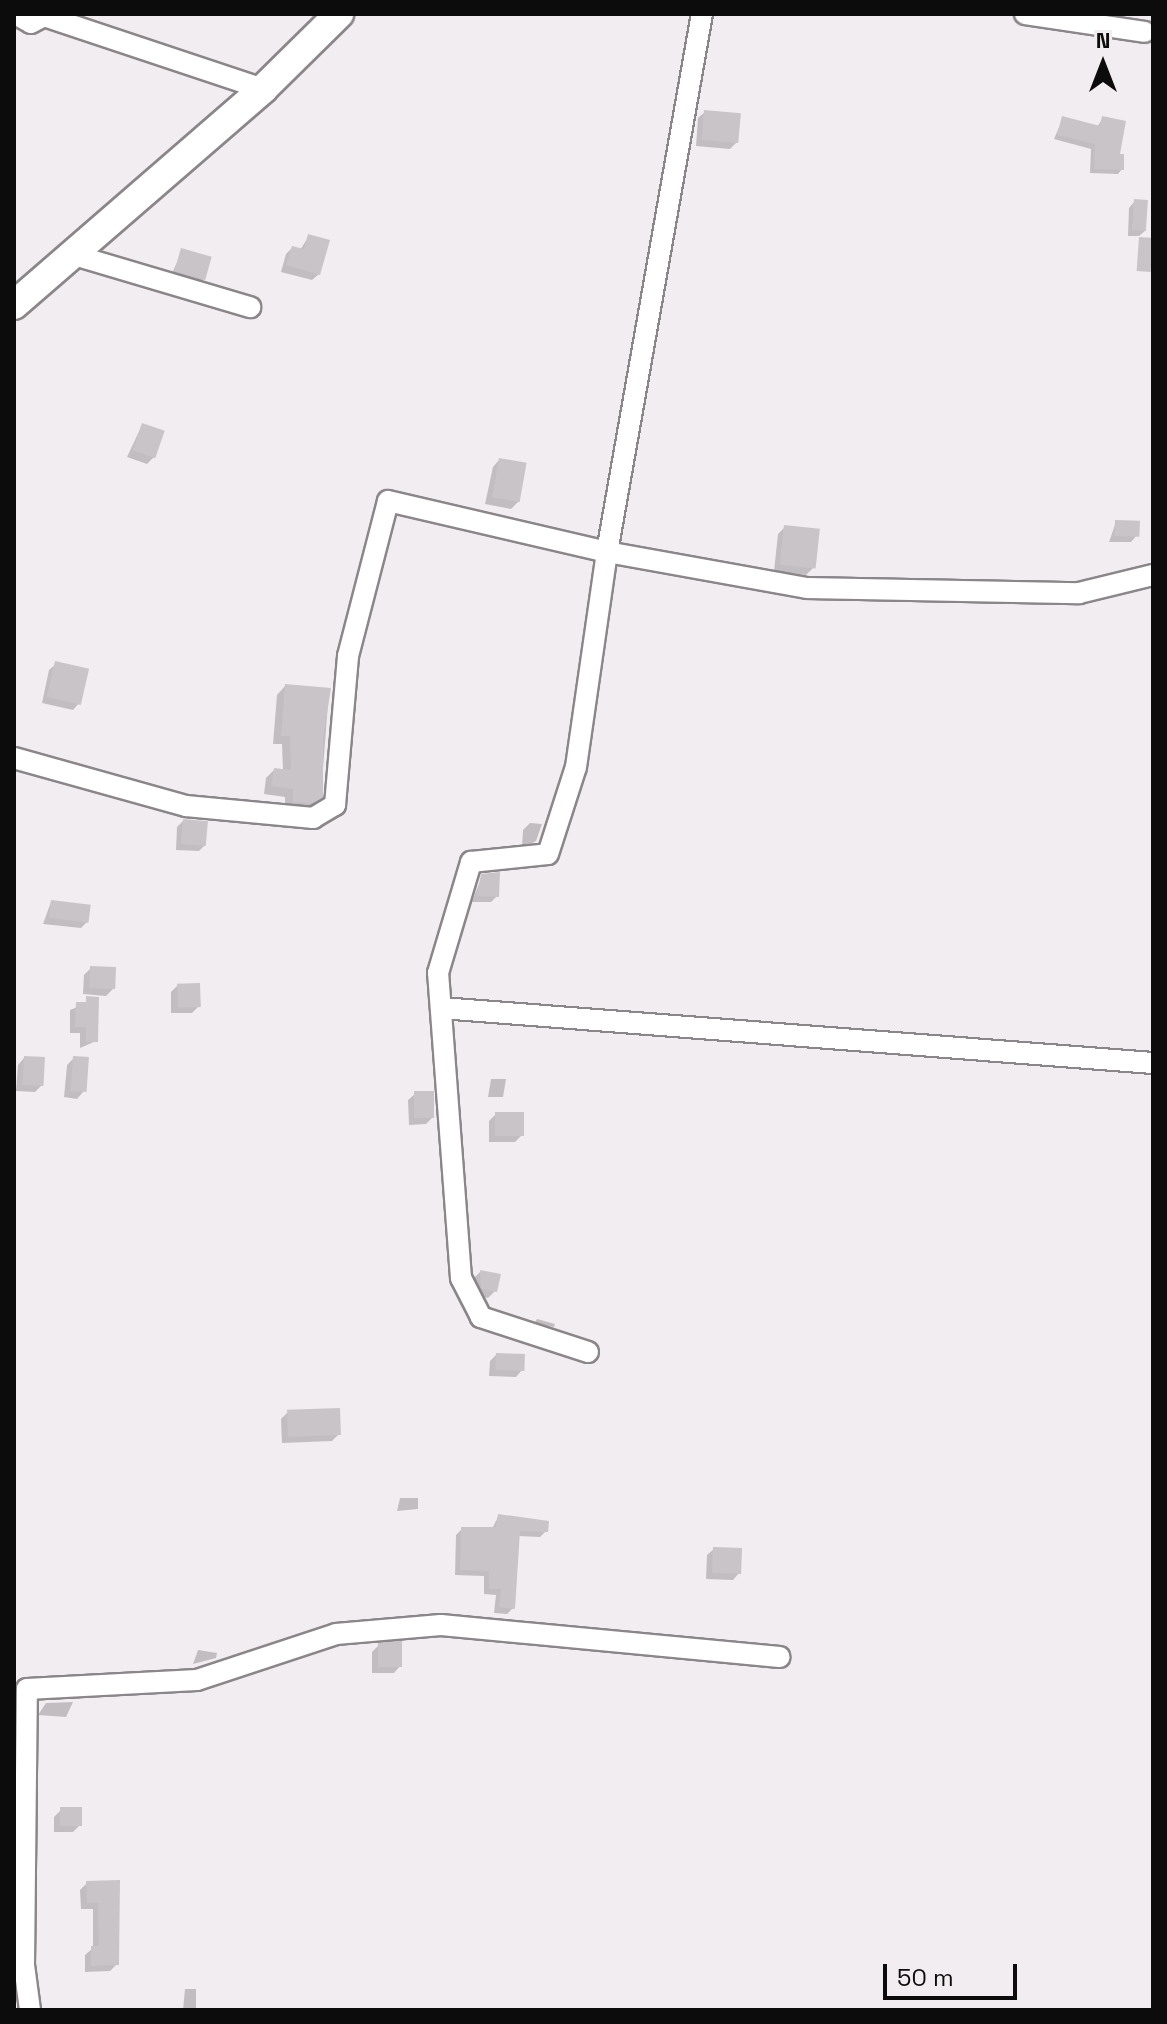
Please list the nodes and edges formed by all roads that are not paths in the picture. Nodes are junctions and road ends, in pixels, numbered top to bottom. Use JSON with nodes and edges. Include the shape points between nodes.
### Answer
{"nodes":[{"id":1,"x":15,"y":14,"type":"edge"},
{"id":2,"x":339,"y":14,"type":"edge"},
{"id":3,"x":702,"y":14,"type":"edge"},
{"id":4,"x":1025,"y":14,"type":"edge"},
{"id":5,"x":1145,"y":32,"type":"dead end"},
{"id":6,"x":263,"y":89,"type":"junction"},
{"id":7,"x":74,"y":255,"type":"junction"},
{"id":8,"x":14,"y":305,"type":"edge"},
{"id":9,"x":250,"y":307,"type":"dead end"},
{"id":10,"x":607,"y":552,"type":"junction"},
{"id":11,"x":1153,"y":575,"type":"edge"},
{"id":12,"x":14,"y":758,"type":"edge"},
{"id":13,"x":441,"y":1008,"type":"junction"},
{"id":14,"x":1153,"y":1063,"type":"edge"},
{"id":15,"x":588,"y":1352,"type":"dead end"},
{"id":16,"x":779,"y":1657,"type":"dead end"},
{"id":17,"x":20,"y":1687,"type":"edge"},
{"id":18,"x":30,"y":2010,"type":"edge"}],
"edges":[{"from":1,"to":6,"type":"street","via":[[31,23],[44,16]]},
{"from":2,"to":6,"type":"main road"},
{"from":3,"to":10,"type":"street"},
{"from":4,"to":5,"type":"street"},
{"from":6,"to":7,"type":"main road"},
{"from":7,"to":8,"type":"main road"},
{"from":7,"to":9,"type":"street"},
{"from":10,"to":11,"type":"street","via":[[807,588],[1079,593]]},
{"from":10,"to":12,"type":"street","via":[[388,501],[348,656],[335,805],[313,818],[186,806]]},
{"from":10,"to":13,"type":"street","via":[[576,767],[548,854],[471,862],[438,973]]},
{"from":13,"to":14,"type":"street"},
{"from":13,"to":15,"type":"street","via":[[461,1278],[481,1317]]},
{"from":16,"to":17,"type":"street","via":[[441,1625],[336,1634],[197,1680]]},
{"from":17,"to":18,"type":"street","via":[[24,1965]]}]}
